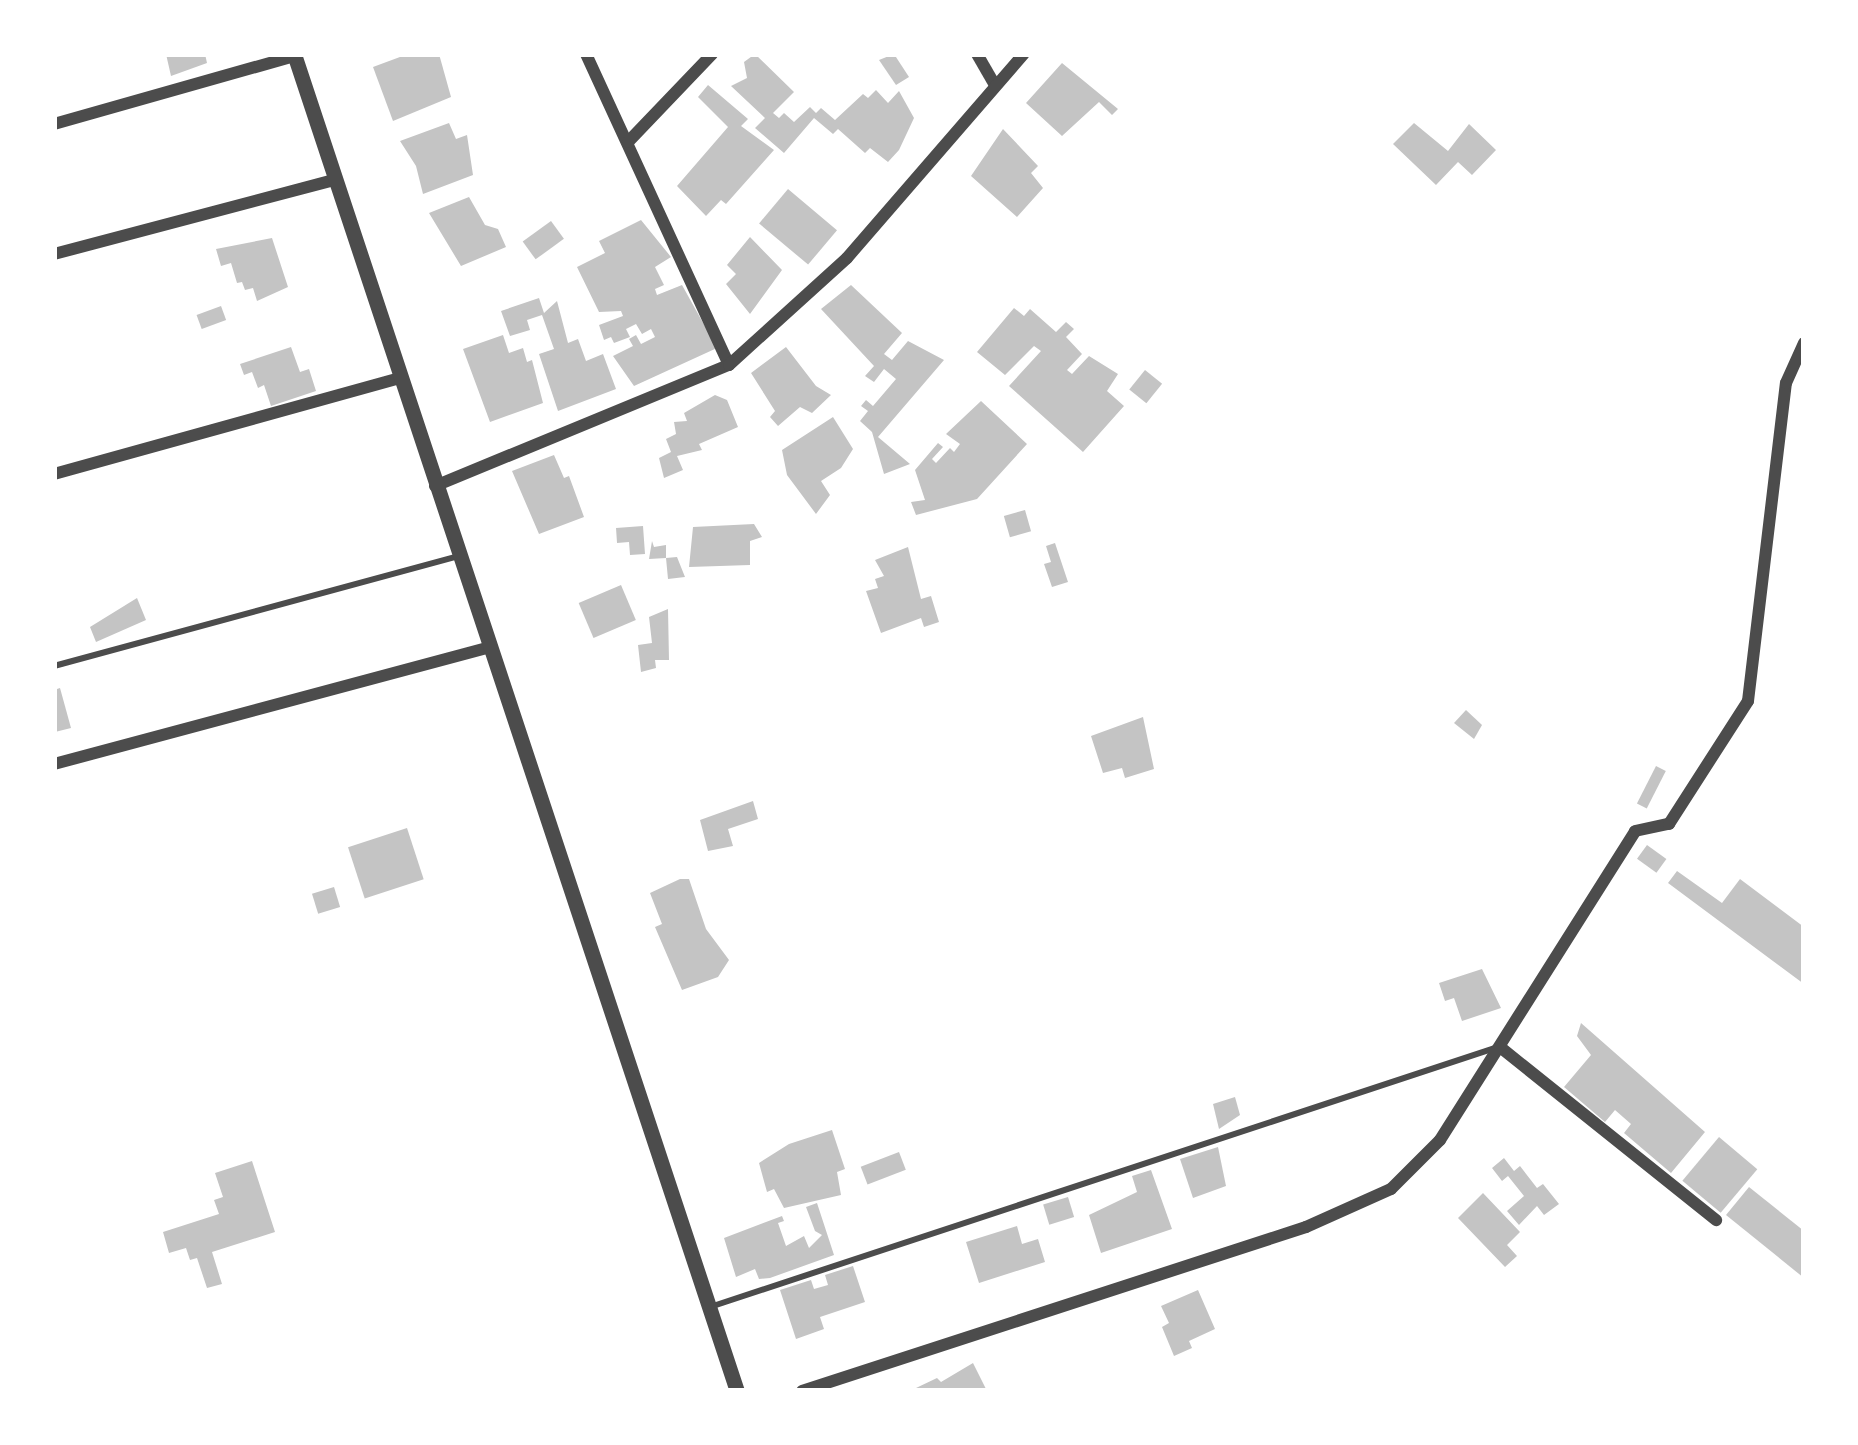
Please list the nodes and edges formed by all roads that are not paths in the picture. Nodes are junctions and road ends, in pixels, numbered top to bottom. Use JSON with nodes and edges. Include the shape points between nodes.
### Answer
{"nodes":[{"id":1,"x":586,"y":54,"type":"edge"},
{"id":2,"x":712,"y":54,"type":"edge"},
{"id":3,"x":977,"y":54,"type":"edge"},
{"id":4,"x":1024,"y":54,"type":"edge"},
{"id":5,"x":294,"y":55,"type":"edge"},
{"id":6,"x":994,"y":85,"type":"junction"},
{"id":7,"x":54,"y":124,"type":"edge"},
{"id":8,"x":628,"y":142,"type":"junction"},
{"id":9,"x":334,"y":179,"type":"junction"},
{"id":10,"x":54,"y":254,"type":"edge"},
{"id":11,"x":1804,"y":343,"type":"edge"},
{"id":12,"x":729,"y":365,"type":"junction"},
{"id":13,"x":400,"y":378,"type":"junction"},
{"id":14,"x":54,"y":474,"type":"edge"},
{"id":15,"x":435,"y":486,"type":"junction"},
{"id":16,"x":458,"y":556,"type":"junction"},
{"id":17,"x":488,"y":648,"type":"junction"},
{"id":18,"x":54,"y":666,"type":"edge"},
{"id":19,"x":54,"y":764,"type":"edge"},
{"id":20,"x":1500,"y":1047,"type":"junction"},
{"id":21,"x":1716,"y":1220,"type":"dead end"},
{"id":22,"x":709,"y":1308,"type":"junction"},
{"id":23,"x":737,"y":1391,"type":"edge"},
{"id":24,"x":802,"y":1391,"type":"edge"}],
"edges":[{"from":1,"to":8,"type":"street"},
{"from":2,"to":8,"type":"street"},
{"from":3,"to":6,"type":"street"},
{"from":4,"to":6,"type":"street"},
{"from":5,"to":7,"type":"street"},
{"from":5,"to":9,"type":"street"},
{"from":6,"to":12,"type":"street","via":[[847,258]]},
{"from":8,"to":12,"type":"street"},
{"from":9,"to":10,"type":"street"},
{"from":9,"to":13,"type":"street"},
{"from":11,"to":20,"type":"street","via":[[1786,383],[1748,701],[1669,824],[1635,831]]},
{"from":12,"to":15,"type":"street"},
{"from":13,"to":14,"type":"street"},
{"from":13,"to":15,"type":"street"},
{"from":15,"to":16,"type":"street"},
{"from":16,"to":17,"type":"street"},
{"from":16,"to":18,"type":"lane"},
{"from":17,"to":19,"type":"street"},
{"from":17,"to":22,"type":"street"},
{"from":20,"to":21,"type":"street"},
{"from":20,"to":22,"type":"lane"},
{"from":20,"to":24,"type":"street","via":[[1440,1140],[1390,1189],[1181,1271]]},
{"from":22,"to":23,"type":"street"}]}
